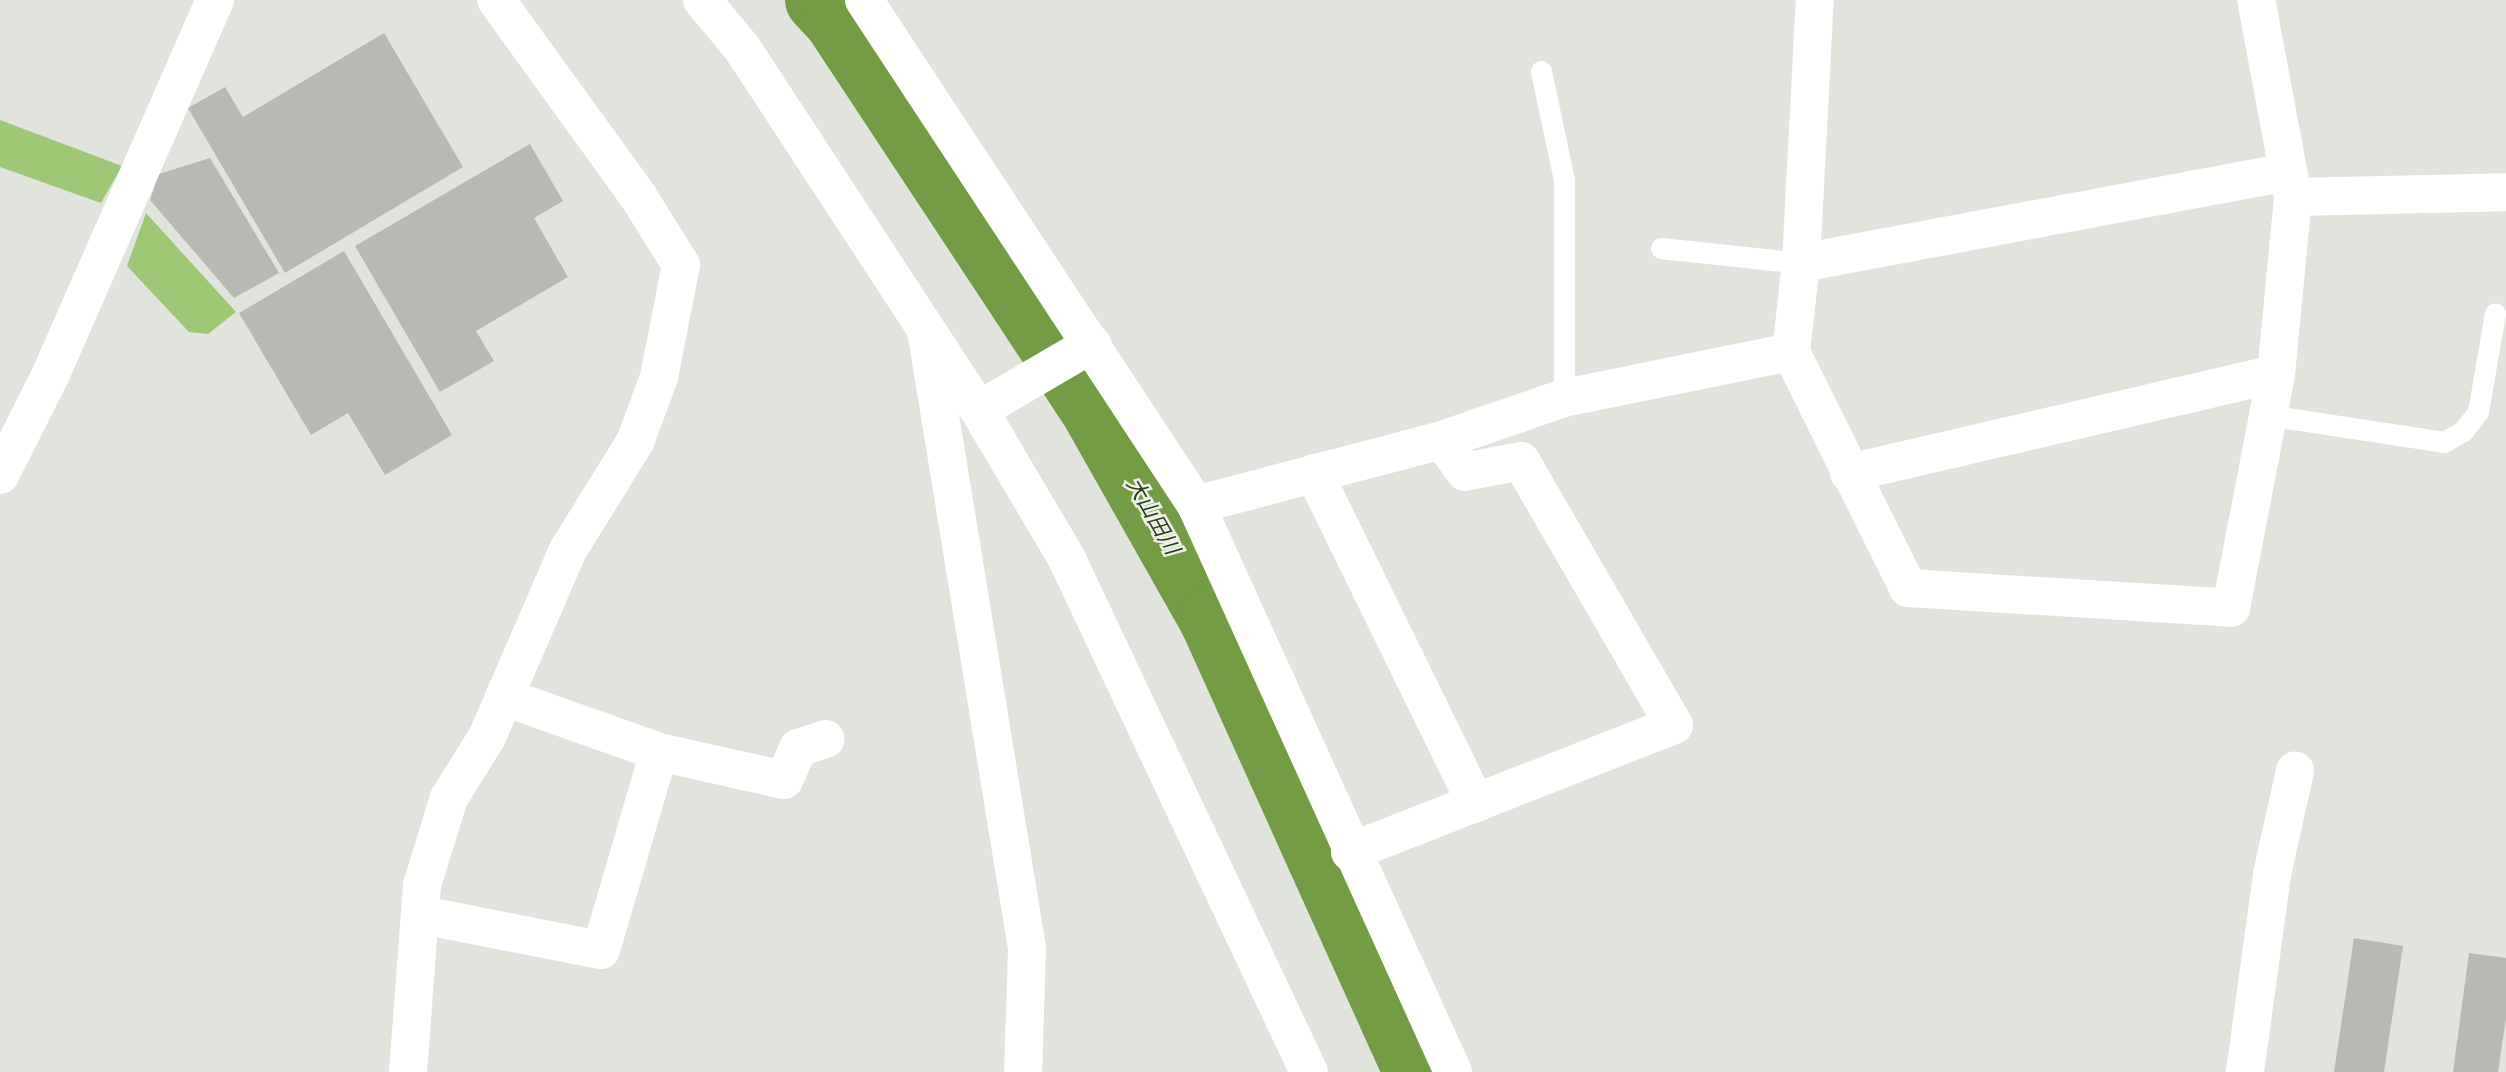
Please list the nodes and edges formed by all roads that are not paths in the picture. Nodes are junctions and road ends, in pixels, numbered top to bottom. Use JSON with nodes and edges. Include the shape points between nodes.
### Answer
{"nodes":[{"id":1,"x":215,"y":0,"type":"edge"},
{"id":2,"x":496,"y":0,"type":"edge"},
{"id":3,"x":702,"y":0,"type":"edge"},
{"id":4,"x":1815,"y":0,"type":"edge"},
{"id":5,"x":2256,"y":0,"type":"edge"},
{"id":6,"x":876,"y":4,"type":"edge"},
{"id":7,"x":1541,"y":71,"type":"dead end"},
{"id":8,"x":2291,"y":184,"type":"junction"},
{"id":9,"x":2506,"y":192,"type":"edge"},
{"id":10,"x":1661,"y":248,"type":"dead end"},
{"id":11,"x":1801,"y":263,"type":"junction"},
{"id":12,"x":2495,"y":313,"type":"dead end"},
{"id":13,"x":926,"y":330,"type":"junction"},
{"id":14,"x":1085,"y":348,"type":"junction"},
{"id":15,"x":1791,"y":352,"type":"junction"},
{"id":16,"x":2276,"y":374,"type":"junction"},
{"id":17,"x":1564,"y":398,"type":"junction"},
{"id":18,"x":990,"y":404,"type":"junction"},
{"id":19,"x":2266,"y":415,"type":"junction"},
{"id":20,"x":1442,"y":440,"type":"junction"},
{"id":21,"x":1314,"y":473,"type":"junction"},
{"id":22,"x":1849,"y":473,"type":"junction"},
{"id":23,"x":0,"y":475,"type":"edge"},
{"id":24,"x":1196,"y":505,"type":"junction"},
{"id":25,"x":504,"y":697,"type":"junction"},
{"id":26,"x":826,"y":739,"type":"dead end"},
{"id":27,"x":659,"y":752,"type":"junction"},
{"id":28,"x":2295,"y":771,"type":"dead end"},
{"id":29,"x":1476,"y":803,"type":"junction"},
{"id":30,"x":1350,"y":852,"type":"junction"},
{"id":31,"x":422,"y":915,"type":"junction"},
{"id":32,"x":408,"y":1072,"type":"edge"},
{"id":33,"x":1023,"y":1072,"type":"edge"},
{"id":34,"x":1309,"y":1072,"type":"edge"},
{"id":35,"x":1453,"y":1072,"type":"edge"},
{"id":36,"x":2245,"y":1072,"type":"edge"}],
"edges":[{"from":1,"to":23,"type":"street","via":[[50,376]]},
{"from":2,"to":25,"type":"street","via":[[638,196],[681,265],[659,377],[635,442],[568,550]]},
{"from":3,"to":13,"type":"street","via":[[741,48]]},
{"from":4,"to":11,"type":"street"},
{"from":5,"to":8,"type":"street"},
{"from":6,"to":14,"type":"street"},
{"from":7,"to":17,"type":"lane","via":[[1564,180]]},
{"from":8,"to":9,"type":"street"},
{"from":8,"to":11,"type":"street"},
{"from":8,"to":16,"type":"street"},
{"from":10,"to":11,"type":"lane"},
{"from":11,"to":15,"type":"street"},
{"from":12,"to":19,"type":"lane","via":[[2477,412],[2463,431],[2444,442]]},
{"from":13,"to":18,"type":"street"},
{"from":13,"to":33,"type":"street","via":[[1027,947]]},
{"from":14,"to":18,"type":"street"},
{"from":14,"to":24,"type":"street"},
{"from":15,"to":17,"type":"street"},
{"from":15,"to":22,"type":"street"},
{"from":16,"to":19,"type":"street"},
{"from":16,"to":22,"type":"street"},
{"from":17,"to":20,"type":"street"},
{"from":18,"to":34,"type":"street"},
{"from":19,"to":22,"type":"street","via":[[2231,608],[1908,588]]},
{"from":20,"to":21,"type":"street"},
{"from":20,"to":29,"type":"street","via":[[1465,472],[1521,461],[1674,726]]},
{"from":21,"to":24,"type":"street"},
{"from":21,"to":29,"type":"street"},
{"from":24,"to":30,"type":"street"},
{"from":25,"to":27,"type":"street"},
{"from":25,"to":31,"type":"street","via":[[487,737],[449,798],[422,885]]},
{"from":26,"to":27,"type":"street","via":[[798,748],[784,780]]},
{"from":27,"to":31,"type":"street","via":[[601,950]]},
{"from":28,"to":36,"type":"street","via":[[2272,874]]},
{"from":29,"to":30,"type":"street"},
{"from":30,"to":35,"type":"street"},
{"from":31,"to":32,"type":"street"}]}
